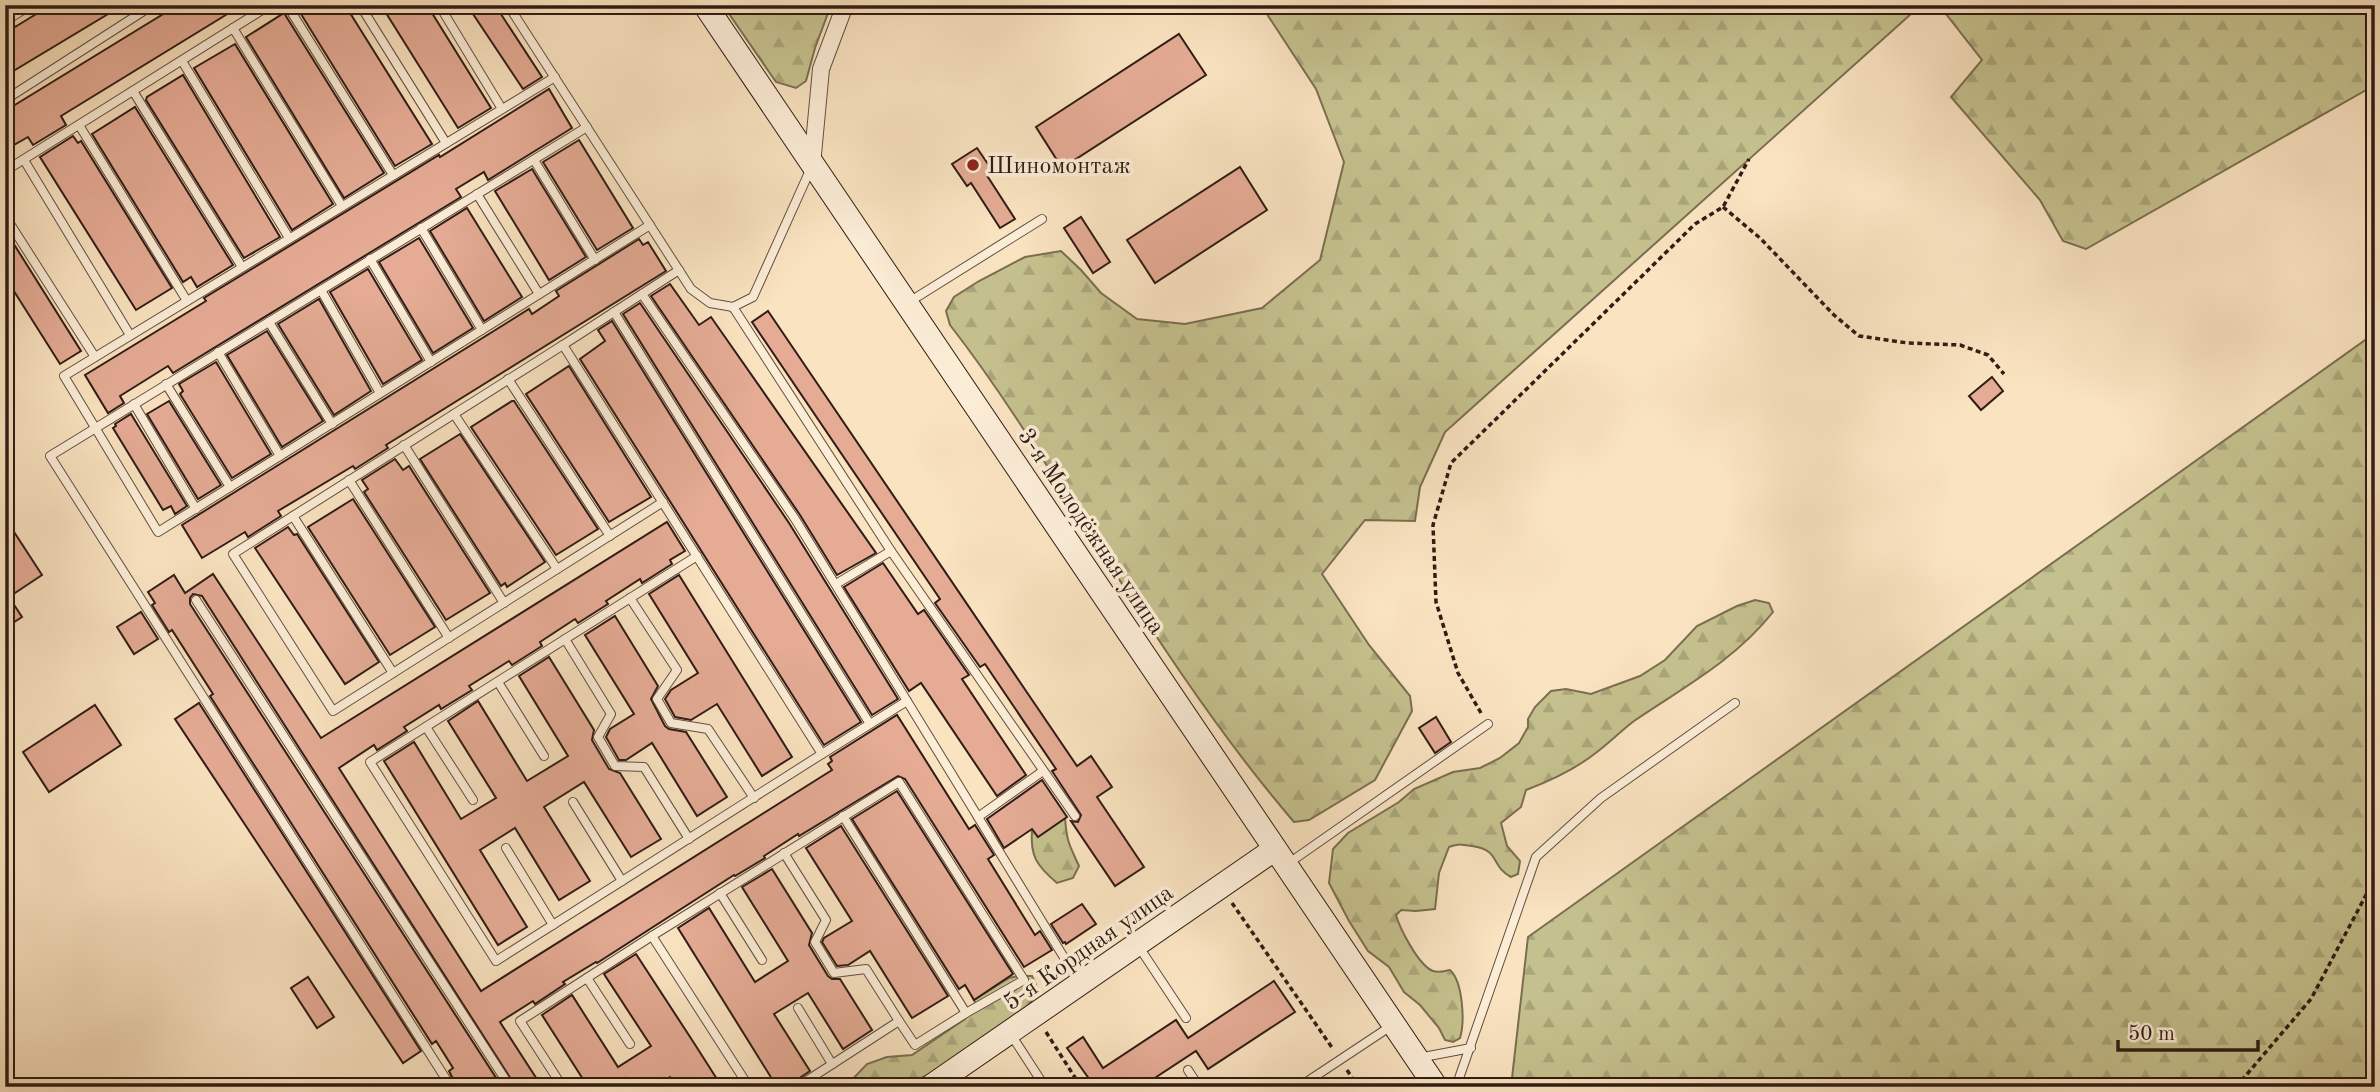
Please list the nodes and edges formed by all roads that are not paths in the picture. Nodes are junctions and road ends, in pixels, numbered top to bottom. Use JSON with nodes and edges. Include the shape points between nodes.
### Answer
{"nodes":[{"id":1,"x":31,"y":5,"type":"edge"},
{"id":2,"x":153,"y":5,"type":"edge"},
{"id":3,"x":270,"y":5,"type":"edge"},
{"id":4,"x":287,"y":5,"type":"edge"},
{"id":5,"x":360,"y":5,"type":"edge"},
{"id":6,"x":439,"y":5,"type":"edge"},
{"id":7,"x":509,"y":5,"type":"edge"},
{"id":8,"x":705,"y":5,"type":"edge"},
{"id":9,"x":845,"y":5,"type":"edge"},
{"id":10,"x":15,"y":9,"type":"edge"},
{"id":11,"x":5,"y":21,"type":"edge"},
{"id":12,"x":233,"y":28,"type":"junction"},
{"id":13,"x":181,"y":61,"type":"junction"},
{"id":14,"x":555,"y":77,"type":"junction"},
{"id":15,"x":133,"y":91,"type":"junction"},
{"id":16,"x":5,"y":100,"type":"edge"},
{"id":17,"x":502,"y":109,"type":"junction"},
{"id":18,"x":79,"y":125,"type":"junction"},
{"id":19,"x":587,"y":127,"type":"junction"},
{"id":20,"x":446,"y":143,"type":"junction"},
{"id":21,"x":24,"y":160,"type":"junction"},
{"id":22,"x":534,"y":160,"type":"junction"},
{"id":23,"x":812,"y":165,"type":"junction"},
{"id":24,"x":5,"y":171,"type":"edge"},
{"id":25,"x":393,"y":175,"type":"junction"},
{"id":26,"x":477,"y":194,"type":"junction"},
{"id":27,"x":342,"y":206,"type":"junction"},
{"id":28,"x":5,"y":216,"type":"edge"},
{"id":29,"x":1042,"y":219,"type":"dead end"},
{"id":30,"x":650,"y":225,"type":"junction"},
{"id":31,"x":421,"y":228,"type":"junction"},
{"id":32,"x":289,"y":238,"type":"junction"},
{"id":33,"x":370,"y":259,"type":"junction"},
{"id":34,"x":595,"y":260,"type":"junction"},
{"id":35,"x":242,"y":267,"type":"junction"},
{"id":36,"x":679,"y":270,"type":"junction"},
{"id":37,"x":321,"y":290,"type":"junction"},
{"id":38,"x":642,"y":293,"type":"junction"},
{"id":39,"x":539,"y":294,"type":"junction"},
{"id":40,"x":187,"y":301,"type":"junction"},
{"id":41,"x":906,"y":304,"type":"junction"},
{"id":42,"x":733,"y":307,"type":"junction"},
{"id":43,"x":614,"y":312,"type":"junction"},
{"id":44,"x":269,"y":322,"type":"junction"},
{"id":45,"x":482,"y":330,"type":"junction"},
{"id":46,"x":130,"y":335,"type":"junction"},
{"id":47,"x":563,"y":345,"type":"junction"},
{"id":48,"x":218,"y":352,"type":"junction"},
{"id":49,"x":95,"y":357,"type":"junction"},
{"id":50,"x":430,"y":362,"type":"junction"},
{"id":51,"x":508,"y":379,"type":"junction"},
{"id":52,"x":166,"y":384,"type":"junction"},
{"id":53,"x":380,"y":393,"type":"junction"},
{"id":54,"x":134,"y":404,"type":"junction"},
{"id":55,"x":454,"y":414,"type":"junction"},
{"id":56,"x":332,"y":424,"type":"junction"},
{"id":57,"x":95,"y":428,"type":"junction"},
{"id":58,"x":404,"y":445,"type":"junction"},
{"id":59,"x":280,"y":456,"type":"junction"},
{"id":60,"x":349,"y":480,"type":"junction"},
{"id":61,"x":229,"y":487,"type":"junction"},
{"id":62,"x":663,"y":502,"type":"junction"},
{"id":63,"x":196,"y":509,"type":"junction"},
{"id":64,"x":293,"y":516,"type":"junction"},
{"id":65,"x":610,"y":536,"type":"junction"},
{"id":66,"x":891,"y":551,"type":"junction"},
{"id":67,"x":697,"y":556,"type":"junction"},
{"id":68,"x":557,"y":569,"type":"junction"},
{"id":69,"x":836,"y":584,"type":"junction"},
{"id":70,"x":630,"y":598,"type":"junction"},
{"id":71,"x":196,"y":600,"type":"dead end"},
{"id":72,"x":504,"y":603,"type":"junction"},
{"id":73,"x":449,"y":638,"type":"junction"},
{"id":74,"x":565,"y":639,"type":"junction"},
{"id":75,"x":393,"y":673,"type":"junction"},
{"id":76,"x":498,"y":682,"type":"junction"},
{"id":77,"x":907,"y":701,"type":"junction"},
{"id":78,"x":1735,"y":703,"type":"dead end"},
{"id":79,"x":870,"y":724,"type":"junction"},
{"id":80,"x":1488,"y":724,"type":"road end"},
{"id":81,"x":426,"y":727,"type":"junction"},
{"id":82,"x":822,"y":754,"type":"junction"},
{"id":83,"x":544,"y":755,"type":"dead end"},
{"id":84,"x":1044,"y":771,"type":"junction"},
{"id":85,"x":754,"y":798,"type":"junction"},
{"id":86,"x":473,"y":800,"type":"dead end"},
{"id":87,"x":573,"y":802,"type":"dead end"},
{"id":88,"x":843,"y":816,"type":"junction"},
{"id":89,"x":1075,"y":816,"type":"dead end"},
{"id":90,"x":978,"y":817,"type":"junction"},
{"id":91,"x":689,"y":839,"type":"junction"},
{"id":92,"x":506,"y":848,"type":"dead end"},
{"id":93,"x":784,"y":853,"type":"junction"},
{"id":94,"x":1281,"y":857,"type":"junction"},
{"id":95,"x":622,"y":881,"type":"junction"},
{"id":96,"x":720,"y":893,"type":"junction"},
{"id":97,"x":554,"y":925,"type":"junction"},
{"id":98,"x":652,"y":936,"type":"junction"},
{"id":99,"x":1138,"y":944,"type":"junction"},
{"id":100,"x":762,"y":960,"type":"dead end"},
{"id":101,"x":587,"y":978,"type":"junction"},
{"id":102,"x":1080,"y":984,"type":"junction"},
{"id":103,"x":798,"y":1008,"type":"dead end"},
{"id":104,"x":966,"y":1013,"type":"junction"},
{"id":105,"x":1186,"y":1018,"type":"dead end"},
{"id":106,"x":899,"y":1021,"type":"junction"},
{"id":107,"x":1394,"y":1025,"type":"junction"},
{"id":108,"x":1010,"y":1033,"type":"junction"},
{"id":109,"x":630,"y":1044,"type":"dead end"},
{"id":110,"x":1471,"y":1048,"type":"junction"},
{"id":111,"x":1416,"y":1058,"type":"junction"},
{"id":112,"x":832,"y":1064,"type":"junction"},
{"id":113,"x":1188,"y":1070,"type":"dead end"},
{"id":114,"x":942,"y":1083,"type":"edge"},
{"id":115,"x":562,"y":1086,"type":"edge"},
{"id":116,"x":451,"y":1087,"type":"edge"},
{"id":117,"x":510,"y":1087,"type":"edge"},
{"id":118,"x":749,"y":1087,"type":"edge"},
{"id":119,"x":797,"y":1087,"type":"edge"},
{"id":120,"x":1045,"y":1087,"type":"edge"},
{"id":121,"x":1199,"y":1087,"type":"edge"},
{"id":122,"x":1299,"y":1087,"type":"edge"},
{"id":123,"x":1436,"y":1087,"type":"edge"},
{"id":124,"x":1456,"y":1087,"type":"edge"}],
"edges":[{"from":1,"to":10,"type":"lane"},
{"from":2,"to":16,"type":"lane"},
{"from":3,"to":12,"type":"lane"},
{"from":4,"to":25,"type":"lane"},
{"from":5,"to":20,"type":"lane"},
{"from":6,"to":17,"type":"lane"},
{"from":7,"to":14,"type":"lane"},
{"from":8,"to":23,"type":"main road","name":"3-я Молодёжная улица"},
{"from":9,"to":23,"type":"street","via":[[821,69]]},
{"from":10,"to":11,"type":"lane"},
{"from":12,"to":13,"type":"lane"},
{"from":12,"to":27,"type":"lane"},
{"from":13,"to":15,"type":"lane"},
{"from":13,"to":32,"type":"lane"},
{"from":14,"to":17,"type":"lane"},
{"from":14,"to":19,"type":"lane"},
{"from":15,"to":18,"type":"lane"},
{"from":15,"to":35,"type":"lane"},
{"from":17,"to":20,"type":"lane"},
{"from":18,"to":21,"type":"lane"},
{"from":18,"to":40,"type":"lane"},
{"from":19,"to":22,"type":"lane"},
{"from":19,"to":30,"type":"lane"},
{"from":20,"to":25,"type":"lane"},
{"from":21,"to":24,"type":"lane"},
{"from":21,"to":46,"type":"lane"},
{"from":22,"to":26,"type":"lane"},
{"from":22,"to":34,"type":"lane"},
{"from":23,"to":41,"type":"main road","name":"3-я Молодёжная улица"},
{"from":23,"to":42,"type":"lane","via":[[753,298]]},
{"from":25,"to":27,"type":"lane"},
{"from":26,"to":31,"type":"lane"},
{"from":26,"to":39,"type":"lane"},
{"from":27,"to":32,"type":"lane"},
{"from":28,"to":49,"type":"lane"},
{"from":29,"to":41,"type":"lane"},
{"from":30,"to":34,"type":"lane"},
{"from":30,"to":36,"type":"lane"},
{"from":31,"to":33,"type":"lane"},
{"from":31,"to":45,"type":"lane"},
{"from":32,"to":35,"type":"lane"},
{"from":33,"to":37,"type":"lane"},
{"from":33,"to":50,"type":"lane"},
{"from":34,"to":39,"type":"lane"},
{"from":35,"to":40,"type":"lane"},
{"from":36,"to":38,"type":"lane"},
{"from":36,"to":42,"type":"lane","via":[[691,289],[710,303]]},
{"from":37,"to":44,"type":"lane"},
{"from":37,"to":53,"type":"lane"},
{"from":38,"to":43,"type":"lane"},
{"from":38,"to":69,"type":"lane"},
{"from":39,"to":45,"type":"lane"},
{"from":40,"to":46,"type":"lane"},
{"from":41,"to":94,"type":"main road","name":"3-я Молодёжная улица"},
{"from":42,"to":66,"type":"lane"},
{"from":43,"to":47,"type":"lane"},
{"from":43,"to":79,"type":"lane"},
{"from":44,"to":48,"type":"lane"},
{"from":44,"to":56,"type":"lane"},
{"from":45,"to":50,"type":"lane"},
{"from":46,"to":49,"type":"lane"},
{"from":47,"to":51,"type":"lane"},
{"from":47,"to":62,"type":"lane"},
{"from":48,"to":52,"type":"lane"},
{"from":48,"to":59,"type":"lane"},
{"from":49,"to":57,"type":"lane","via":[[64,376]]},
{"from":50,"to":53,"type":"lane"},
{"from":51,"to":55,"type":"lane"},
{"from":51,"to":65,"type":"lane"},
{"from":52,"to":54,"type":"lane"},
{"from":52,"to":61,"type":"lane"},
{"from":53,"to":56,"type":"lane"},
{"from":54,"to":57,"type":"lane"},
{"from":54,"to":63,"type":"lane"},
{"from":55,"to":58,"type":"lane"},
{"from":55,"to":68,"type":"lane"},
{"from":56,"to":59,"type":"lane"},
{"from":57,"to":63,"type":"lane","via":[[158,532]]},
{"from":57,"to":116,"type":"lane","via":[[50,456]]},
{"from":58,"to":60,"type":"lane"},
{"from":58,"to":72,"type":"lane"},
{"from":59,"to":61,"type":"lane"},
{"from":60,"to":64,"type":"lane"},
{"from":60,"to":73,"type":"lane"},
{"from":61,"to":63,"type":"lane"},
{"from":62,"to":65,"type":"lane"},
{"from":62,"to":67,"type":"lane"},
{"from":64,"to":75,"type":"lane"},
{"from":64,"to":75,"type":"lane","via":[[233,554],[333,711]]},
{"from":65,"to":68,"type":"lane"},
{"from":66,"to":69,"type":"lane"},
{"from":66,"to":84,"type":"lane"},
{"from":67,"to":70,"type":"lane"},
{"from":67,"to":82,"type":"lane"},
{"from":68,"to":72,"type":"lane"},
{"from":69,"to":77,"type":"lane"},
{"from":70,"to":74,"type":"lane"},
{"from":70,"to":85,"type":"lane","via":[[677,670],[657,699],[671,723],[708,729]]},
{"from":71,"to":117,"type":"lane"},
{"from":72,"to":73,"type":"lane"},
{"from":73,"to":75,"type":"lane"},
{"from":74,"to":76,"type":"lane"},
{"from":74,"to":91,"type":"lane","via":[[611,713],[598,737],[615,766],[643,768]]},
{"from":76,"to":81,"type":"lane"},
{"from":76,"to":83,"type":"lane"},
{"from":77,"to":79,"type":"lane"},
{"from":77,"to":90,"type":"lane"},
{"from":78,"to":110,"type":"lane","via":[[1601,798],[1536,857]]},
{"from":79,"to":82,"type":"lane"},
{"from":80,"to":94,"type":"lane"},
{"from":81,"to":86,"type":"lane"},
{"from":81,"to":97,"type":"lane","via":[[370,762],[496,961]]},
{"from":82,"to":85,"type":"lane"},
{"from":84,"to":89,"type":"lane"},
{"from":84,"to":90,"type":"lane"},
{"from":85,"to":91,"type":"lane"},
{"from":87,"to":95,"type":"lane"},
{"from":88,"to":93,"type":"lane"},
{"from":88,"to":104,"type":"lane"},
{"from":88,"to":104,"type":"lane","via":[[899,782],[1024,980]]},
{"from":90,"to":102,"type":"lane"},
{"from":91,"to":95,"type":"lane"},
{"from":92,"to":97,"type":"lane"},
{"from":93,"to":96,"type":"lane"},
{"from":93,"to":106,"type":"lane","via":[[825,920],[815,942],[834,973],[866,969]]},
{"from":94,"to":99,"type":"main road","name":"5-я Кордная улица","via":[[1221,887]]},
{"from":94,"to":107,"type":"main road","name":"3-я Молодёжная улица"},
{"from":95,"to":97,"type":"lane"},
{"from":96,"to":98,"type":"lane"},
{"from":96,"to":100,"type":"lane"},
{"from":98,"to":101,"type":"lane"},
{"from":98,"to":118,"type":"lane"},
{"from":99,"to":102,"type":"main road","name":"5-я Кордная улица"},
{"from":99,"to":105,"type":"lane"},
{"from":101,"to":109,"type":"lane"},
{"from":101,"to":115,"type":"lane","via":[[520,1021]]},
{"from":102,"to":108,"type":"main road","name":"5-я Кордная улица"},
{"from":103,"to":112,"type":"lane"},
{"from":104,"to":106,"type":"lane","via":[[915,1045]]},
{"from":106,"to":112,"type":"lane"},
{"from":107,"to":111,"type":"main road","name":"3-я Молодёжная улица"},
{"from":107,"to":122,"type":"lane"},
{"from":108,"to":114,"type":"main road","name":"5-я Кордная улица"},
{"from":108,"to":120,"type":"lane"},
{"from":110,"to":111,"type":"lane"},
{"from":110,"to":124,"type":"lane"},
{"from":111,"to":123,"type":"main road","name":"3-я Молодёжная улица"},
{"from":112,"to":119,"type":"lane"},
{"from":113,"to":121,"type":"lane"}]}
